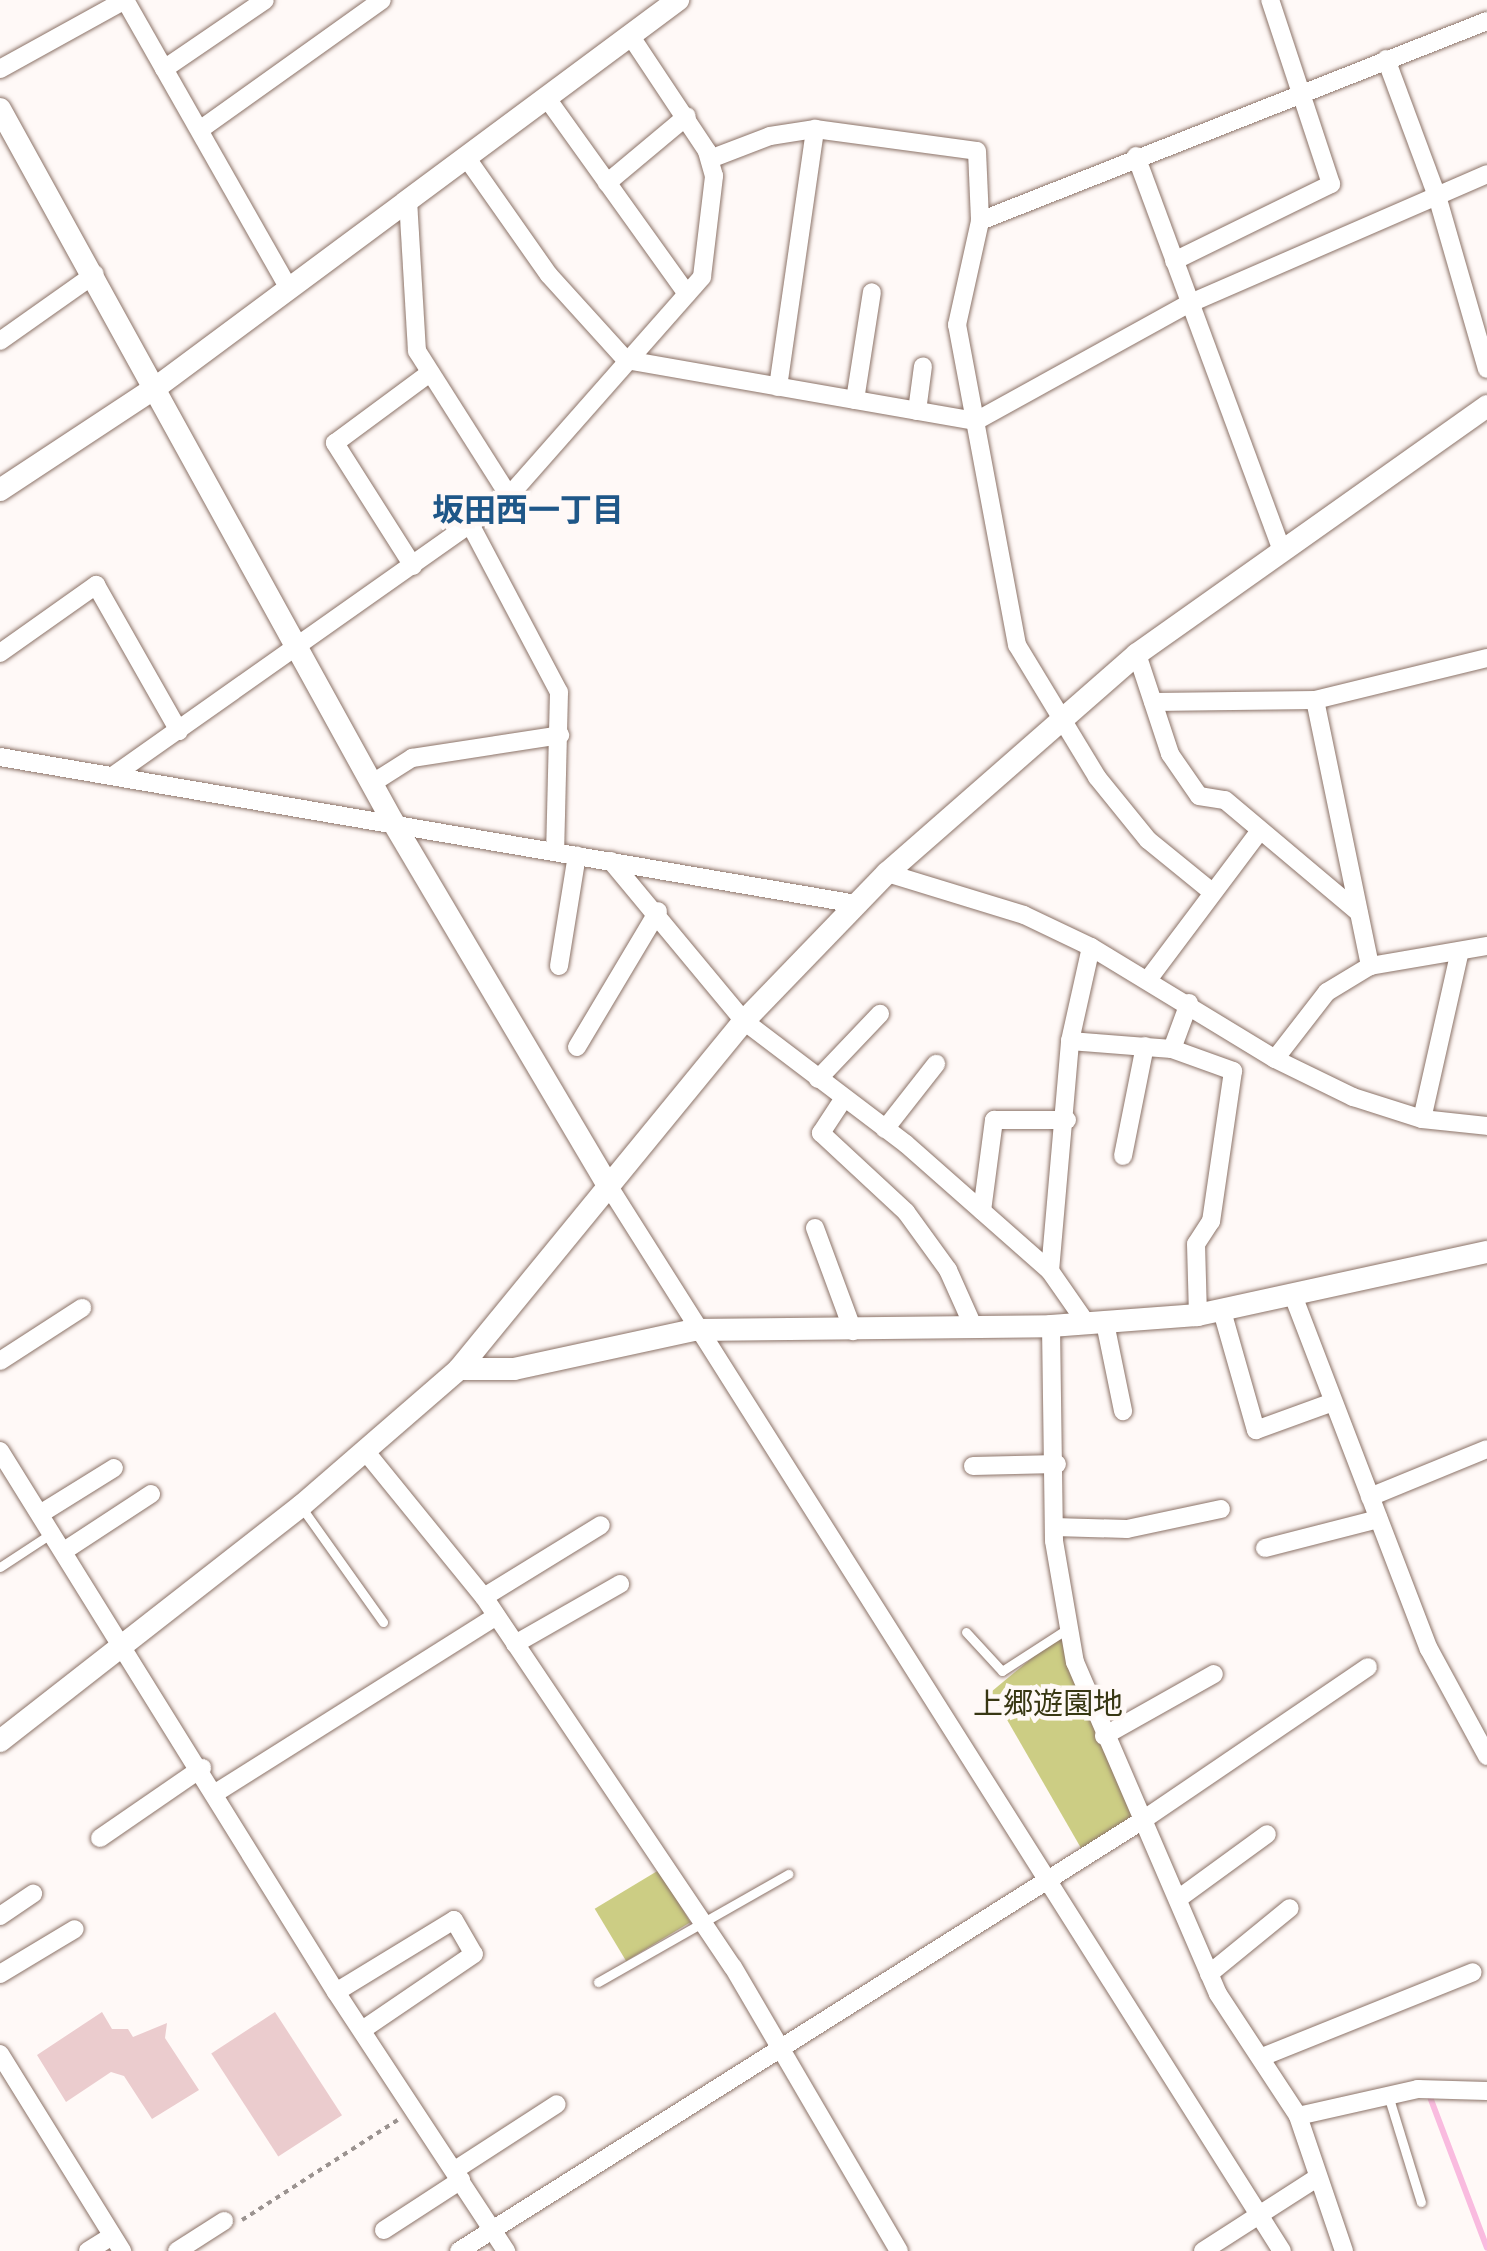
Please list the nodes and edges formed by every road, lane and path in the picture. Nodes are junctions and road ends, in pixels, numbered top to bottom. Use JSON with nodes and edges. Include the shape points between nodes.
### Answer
{"nodes":[{"id":1,"x":125,"y":0,"type":"edge"},
{"id":2,"x":264,"y":0,"type":"edge"},
{"id":3,"x":346,"y":0,"type":"edge"},
{"id":4,"x":382,"y":0,"type":"edge"},
{"id":5,"x":678,"y":0,"type":"edge"},
{"id":6,"x":1270,"y":0,"type":"edge"},
{"id":7,"x":358,"y":18,"type":"junction"},
{"id":8,"x":1487,"y":21,"type":"edge"},
{"id":9,"x":630,"y":36,"type":"junction"},
{"id":10,"x":1386,"y":60,"type":"junction"},
{"id":11,"x":0,"y":69,"type":"edge"},
{"id":12,"x":164,"y":69,"type":"junction"},
{"id":13,"x":1301,"y":94,"type":"junction"},
{"id":14,"x":546,"y":98,"type":"junction"},
{"id":15,"x":0,"y":108,"type":"edge"},
{"id":16,"x":688,"y":116,"type":"junction"},
{"id":17,"x":201,"y":129,"type":"junction"},
{"id":18,"x":815,"y":129,"type":"junction"},
{"id":19,"x":1136,"y":156,"type":"junction"},
{"id":20,"x":466,"y":157,"type":"junction"},
{"id":21,"x":710,"y":159,"type":"junction"},
{"id":22,"x":1487,"y":174,"type":"edge"},
{"id":23,"x":607,"y":183,"type":"junction"},
{"id":24,"x":1436,"y":196,"type":"junction"},
{"id":25,"x":408,"y":200,"type":"junction"},
{"id":26,"x":980,"y":221,"type":"junction"},
{"id":27,"x":1174,"y":260,"type":"junction"},
{"id":28,"x":95,"y":274,"type":"junction"},
{"id":29,"x":289,"y":288,"type":"junction"},
{"id":30,"x":872,"y":292,"type":"dead end"},
{"id":31,"x":686,"y":294,"type":"junction"},
{"id":32,"x":1186,"y":305,"type":"junction"},
{"id":33,"x":0,"y":341,"type":"edge"},
{"id":34,"x":626,"y":360,"type":"junction"},
{"id":35,"x":923,"y":366,"type":"dead end"},
{"id":36,"x":1487,"y":370,"type":"edge"},
{"id":37,"x":427,"y":375,"type":"junction"},
{"id":38,"x":158,"y":386,"type":"junction"},
{"id":39,"x":778,"y":386,"type":"junction"},
{"id":40,"x":855,"y":400,"type":"junction"},
{"id":41,"x":1487,"y":406,"type":"edge"},
{"id":42,"x":917,"y":411,"type":"junction"},
{"id":43,"x":976,"y":421,"type":"junction"},
{"id":44,"x":0,"y":490,"type":"edge"},
{"id":45,"x":509,"y":496,"type":"junction"},
{"id":46,"x":470,"y":526,"type":"junction"},
{"id":47,"x":1282,"y":552,"type":"junction"},
{"id":48,"x":414,"y":566,"type":"junction"},
{"id":49,"x":296,"y":648,"type":"junction"},
{"id":50,"x":0,"y":653,"type":"edge"},
{"id":51,"x":1137,"y":654,"type":"junction"},
{"id":52,"x":1487,"y":658,"type":"edge"},
{"id":53,"x":1315,"y":700,"type":"junction"},
{"id":54,"x":1153,"y":702,"type":"junction"},
{"id":55,"x":1063,"y":718,"type":"junction"},
{"id":56,"x":179,"y":731,"type":"junction"},
{"id":57,"x":560,"y":735,"type":"junction"},
{"id":58,"x":0,"y":757,"type":"edge"},
{"id":59,"x":114,"y":775,"type":"junction"},
{"id":60,"x":371,"y":784,"type":"junction"},
{"id":61,"x":392,"y":822,"type":"junction"},
{"id":62,"x":1258,"y":833,"type":"junction"},
{"id":63,"x":555,"y":851,"type":"junction"},
{"id":64,"x":577,"y":855,"type":"junction"},
{"id":65,"x":610,"y":860,"type":"junction"},
{"id":66,"x":887,"y":873,"type":"junction"},
{"id":67,"x":1212,"y":892,"type":"junction"},
{"id":68,"x":856,"y":904,"type":"junction"},
{"id":69,"x":658,"y":911,"type":"junction"},
{"id":70,"x":1359,"y":913,"type":"junction"},
{"id":71,"x":1487,"y":946,"type":"edge"},
{"id":72,"x":1092,"y":947,"type":"junction"},
{"id":73,"x":1460,"y":951,"type":"junction"},
{"id":74,"x":559,"y":966,"type":"dead end"},
{"id":75,"x":1370,"y":966,"type":"junction"},
{"id":76,"x":1150,"y":977,"type":"junction"},
{"id":77,"x":1190,"y":1003,"type":"junction"},
{"id":78,"x":880,"y":1014,"type":"dead end"},
{"id":79,"x":744,"y":1021,"type":"junction"},
{"id":80,"x":1070,"y":1041,"type":"junction"},
{"id":81,"x":1145,"y":1046,"type":"junction"},
{"id":82,"x":577,"y":1047,"type":"dead end"},
{"id":83,"x":1172,"y":1049,"type":"junction"},
{"id":84,"x":1275,"y":1058,"type":"junction"},
{"id":85,"x":936,"y":1064,"type":"dead end"},
{"id":86,"x":818,"y":1079,"type":"junction"},
{"id":87,"x":844,"y":1098,"type":"junction"},
{"id":88,"x":1422,"y":1119,"type":"junction"},
{"id":89,"x":1067,"y":1120,"type":"junction"},
{"id":90,"x":1487,"y":1126,"type":"edge"},
{"id":91,"x":886,"y":1129,"type":"junction"},
{"id":92,"x":1122,"y":1156,"type":"dead end"},
{"id":93,"x":608,"y":1185,"type":"junction"},
{"id":94,"x":982,"y":1212,"type":"junction"},
{"id":95,"x":815,"y":1228,"type":"dead end"},
{"id":96,"x":1487,"y":1252,"type":"edge"},
{"id":97,"x":1050,"y":1271,"type":"junction"},
{"id":98,"x":1294,"y":1298,"type":"junction"},
{"id":99,"x":82,"y":1308,"type":"dead end"},
{"id":100,"x":1222,"y":1312,"type":"junction"},
{"id":101,"x":1198,"y":1314,"type":"junction"},
{"id":102,"x":1096,"y":1323,"type":"junction"},
{"id":103,"x":1051,"y":1326,"type":"junction"},
{"id":104,"x":974,"y":1328,"type":"junction"},
{"id":105,"x":694,"y":1330,"type":"junction"},
{"id":106,"x":853,"y":1330,"type":"junction"},
{"id":107,"x":0,"y":1361,"type":"edge"},
{"id":108,"x":459,"y":1369,"type":"junction"},
{"id":109,"x":1333,"y":1402,"type":"junction"},
{"id":110,"x":1124,"y":1412,"type":"dead end"},
{"id":111,"x":1487,"y":1449,"type":"edge"},
{"id":112,"x":366,"y":1452,"type":"junction"},
{"id":113,"x":1,"y":1453,"type":"edge"},
{"id":114,"x":1056,"y":1464,"type":"junction"},
{"id":115,"x":972,"y":1466,"type":"dead end"},
{"id":116,"x":114,"y":1468,"type":"dead end"},
{"id":117,"x":151,"y":1494,"type":"dead end"},
{"id":118,"x":1370,"y":1497,"type":"junction"},
{"id":119,"x":301,"y":1506,"type":"junction"},
{"id":120,"x":1221,"y":1510,"type":"dead end"},
{"id":121,"x":40,"y":1514,"type":"junction"},
{"id":122,"x":1378,"y":1519,"type":"junction"},
{"id":123,"x":600,"y":1525,"type":"dead end"},
{"id":124,"x":1054,"y":1527,"type":"junction"},
{"id":125,"x":52,"y":1533,"type":"junction"},
{"id":126,"x":1266,"y":1548,"type":"dead end"},
{"id":127,"x":64,"y":1551,"type":"junction"},
{"id":128,"x":0,"y":1567,"type":"edge"},
{"id":129,"x":620,"y":1584,"type":"dead end"},
{"id":130,"x":484,"y":1597,"type":"junction"},
{"id":131,"x":496,"y":1616,"type":"junction"},
{"id":132,"x":383,"y":1622,"type":"dead end"},
{"id":133,"x":1067,"y":1629,"type":"junction"},
{"id":134,"x":966,"y":1632,"type":"dead end"},
{"id":135,"x":514,"y":1644,"type":"junction"},
{"id":136,"x":123,"y":1645,"type":"junction"},
{"id":137,"x":1368,"y":1667,"type":"dead end"},
{"id":138,"x":1214,"y":1674,"type":"dead end"},
{"id":139,"x":1104,"y":1736,"type":"junction"},
{"id":140,"x":0,"y":1741,"type":"edge"},
{"id":141,"x":1484,"y":1747,"type":"edge"},
{"id":142,"x":202,"y":1768,"type":"junction"},
{"id":143,"x":217,"y":1792,"type":"junction"},
{"id":144,"x":1144,"y":1820,"type":"junction"},
{"id":145,"x":1267,"y":1834,"type":"dead end"},
{"id":146,"x":100,"y":1838,"type":"dead end"},
{"id":147,"x":788,"y":1874,"type":"dead end"},
{"id":148,"x":1050,"y":1878,"type":"junction"},
{"id":149,"x":33,"y":1894,"type":"dead end"},
{"id":150,"x":1178,"y":1899,"type":"junction"},
{"id":151,"x":1290,"y":1908,"type":"dead end"},
{"id":152,"x":0,"y":1916,"type":"edge"},
{"id":153,"x":704,"y":1923,"type":"junction"},
{"id":154,"x":75,"y":1928,"type":"dead end"},
{"id":155,"x":1473,"y":1972,"type":"dead end"},
{"id":156,"x":0,"y":1974,"type":"edge"},
{"id":157,"x":1209,"y":1974,"type":"junction"},
{"id":158,"x":598,"y":1982,"type":"dead end"},
{"id":159,"x":336,"y":1992,"type":"junction"},
{"id":160,"x":362,"y":2030,"type":"junction"},
{"id":161,"x":778,"y":2050,"type":"junction"},
{"id":162,"x":0,"y":2054,"type":"edge"},
{"id":163,"x":1262,"y":2057,"type":"junction"},
{"id":164,"x":1487,"y":2090,"type":"edge"},
{"id":165,"x":1388,"y":2095,"type":"junction"},
{"id":166,"x":557,"y":2104,"type":"dead end"},
{"id":167,"x":414,"y":2110,"type":"junction"},
{"id":168,"x":1298,"y":2116,"type":"junction"},
{"id":169,"x":458,"y":2175,"type":"junction"},
{"id":170,"x":1315,"y":2179,"type":"junction"},
{"id":171,"x":1421,"y":2202,"type":"dead end"},
{"id":172,"x":1259,"y":2215,"type":"junction"},
{"id":173,"x":224,"y":2221,"type":"dead end"},
{"id":174,"x":384,"y":2230,"type":"dead end"},
{"id":175,"x":494,"y":2230,"type":"junction"},
{"id":176,"x":198,"y":2238,"type":"junction"},
{"id":177,"x":117,"y":2244,"type":"edge"},
{"id":178,"x":88,"y":2251,"type":"edge"},
{"id":179,"x":177,"y":2251,"type":"edge"},
{"id":180,"x":459,"y":2251,"type":"edge"},
{"id":181,"x":506,"y":2251,"type":"edge"},
{"id":182,"x":900,"y":2251,"type":"edge"},
{"id":183,"x":1203,"y":2251,"type":"edge"},
{"id":184,"x":1282,"y":2251,"type":"edge"},
{"id":185,"x":1344,"y":2251,"type":"edge"}],
"edges":[{"from":1,"to":11,"type":"street"},
{"from":1,"to":12,"type":"street"},
{"from":2,"to":12,"type":"street"},
{"from":3,"to":7,"type":"street"},
{"from":4,"to":7,"type":"street"},
{"from":5,"to":9,"type":"street"},
{"from":6,"to":13,"type":"street"},
{"from":7,"to":17,"type":"street"},
{"from":8,"to":10,"type":"street"},
{"from":9,"to":14,"type":"street"},
{"from":9,"to":16,"type":"street"},
{"from":10,"to":13,"type":"street"},
{"from":10,"to":24,"type":"street"},
{"from":12,"to":17,"type":"street"},
{"from":13,"to":19,"type":"street"},
{"from":13,"to":27,"type":"street","via":[[1330,184]]},
{"from":14,"to":20,"type":"street"},
{"from":14,"to":23,"type":"street"},
{"from":15,"to":28,"type":"street"},
{"from":16,"to":21,"type":"street"},
{"from":16,"to":23,"type":"street"},
{"from":17,"to":29,"type":"street"},
{"from":18,"to":21,"type":"street"},
{"from":18,"to":26,"type":"street","via":[[977,150]]},
{"from":18,"to":39,"type":"street"},
{"from":19,"to":26,"type":"street"},
{"from":19,"to":27,"type":"street"},
{"from":20,"to":25,"type":"street"},
{"from":20,"to":34,"type":"street","via":[[549,275]]},
{"from":21,"to":31,"type":"street","via":[[714,176],[702,277]]},
{"from":22,"to":24,"type":"street"},
{"from":23,"to":31,"type":"street"},
{"from":24,"to":32,"type":"street"},
{"from":24,"to":36,"type":"street"},
{"from":25,"to":29,"type":"street"},
{"from":25,"to":37,"type":"street","via":[[417,351]]},
{"from":26,"to":43,"type":"street","via":[[957,324]]},
{"from":27,"to":32,"type":"street"},
{"from":28,"to":33,"type":"street"},
{"from":28,"to":38,"type":"street"},
{"from":29,"to":38,"type":"street"},
{"from":30,"to":40,"type":"street"},
{"from":31,"to":34,"type":"street"},
{"from":32,"to":43,"type":"street"},
{"from":32,"to":47,"type":"street"},
{"from":34,"to":39,"type":"street"},
{"from":34,"to":45,"type":"street"},
{"from":35,"to":42,"type":"street"},
{"from":37,"to":45,"type":"street"},
{"from":37,"to":48,"type":"street","via":[[335,443]]},
{"from":38,"to":44,"type":"street"},
{"from":38,"to":49,"type":"street"},
{"from":39,"to":40,"type":"street"},
{"from":40,"to":42,"type":"street"},
{"from":41,"to":47,"type":"street"},
{"from":42,"to":43,"type":"street"},
{"from":43,"to":55,"type":"street","via":[[1017,645]]},
{"from":45,"to":46,"type":"street"},
{"from":46,"to":48,"type":"street"},
{"from":46,"to":57,"type":"street","via":[[559,692]]},
{"from":47,"to":51,"type":"street"},
{"from":48,"to":49,"type":"street"},
{"from":49,"to":56,"type":"street"},
{"from":49,"to":60,"type":"street"},
{"from":50,"to":56,"type":"street","via":[[96,585]]},
{"from":51,"to":54,"type":"street"},
{"from":51,"to":55,"type":"street"},
{"from":52,"to":53,"type":"street"},
{"from":53,"to":54,"type":"street"},
{"from":53,"to":70,"type":"street"},
{"from":54,"to":62,"type":"street","via":[[1170,754],[1198,796],[1225,800]]},
{"from":55,"to":66,"type":"street"},
{"from":55,"to":67,"type":"street","via":[[1097,777],[1148,840]]},
{"from":56,"to":59,"type":"street"},
{"from":57,"to":60,"type":"street","via":[[412,758]]},
{"from":57,"to":63,"type":"street"},
{"from":58,"to":59,"type":"street"},
{"from":59,"to":61,"type":"street"},
{"from":60,"to":61,"type":"street"},
{"from":61,"to":63,"type":"street"},
{"from":61,"to":93,"type":"street"},
{"from":62,"to":67,"type":"street"},
{"from":62,"to":70,"type":"street"},
{"from":63,"to":64,"type":"street"},
{"from":64,"to":65,"type":"street"},
{"from":64,"to":74,"type":"street"},
{"from":65,"to":68,"type":"street"},
{"from":65,"to":69,"type":"street"},
{"from":66,"to":68,"type":"street"},
{"from":66,"to":72,"type":"street","via":[[1024,915]]},
{"from":67,"to":76,"type":"street"},
{"from":68,"to":79,"type":"street"},
{"from":69,"to":79,"type":"street"},
{"from":69,"to":82,"type":"street"},
{"from":70,"to":75,"type":"street"},
{"from":71,"to":73,"type":"street"},
{"from":72,"to":76,"type":"street"},
{"from":72,"to":80,"type":"street"},
{"from":73,"to":75,"type":"street"},
{"from":73,"to":88,"type":"street"},
{"from":75,"to":84,"type":"street","via":[[1327,992]]},
{"from":76,"to":77,"type":"street"},
{"from":77,"to":83,"type":"street"},
{"from":77,"to":84,"type":"street"},
{"from":78,"to":86,"type":"street"},
{"from":79,"to":86,"type":"street"},
{"from":79,"to":93,"type":"street"},
{"from":80,"to":81,"type":"street"},
{"from":80,"to":89,"type":"street"},
{"from":81,"to":83,"type":"street"},
{"from":81,"to":92,"type":"street"},
{"from":83,"to":101,"type":"street","via":[[1234,1071],[1211,1221],[1196,1244]]},
{"from":84,"to":88,"type":"street","via":[[1352,1097]]},
{"from":85,"to":91,"type":"street"},
{"from":86,"to":87,"type":"street"},
{"from":87,"to":91,"type":"street"},
{"from":87,"to":104,"type":"street","via":[[821,1133],[906,1212],[948,1270]]},
{"from":88,"to":90,"type":"street"},
{"from":89,"to":94,"type":"street","via":[[994,1120]]},
{"from":89,"to":97,"type":"street"},
{"from":91,"to":94,"type":"street"},
{"from":93,"to":105,"type":"street"},
{"from":93,"to":108,"type":"street"},
{"from":94,"to":97,"type":"street"},
{"from":95,"to":106,"type":"street"},
{"from":96,"to":98,"type":"street"},
{"from":97,"to":102,"type":"street"},
{"from":98,"to":100,"type":"street"},
{"from":98,"to":109,"type":"street"},
{"from":99,"to":107,"type":"street"},
{"from":100,"to":101,"type":"street"},
{"from":100,"to":109,"type":"street","via":[[1256,1430]]},
{"from":101,"to":102,"type":"street"},
{"from":102,"to":103,"type":"street"},
{"from":102,"to":110,"type":"street"},
{"from":103,"to":104,"type":"street"},
{"from":103,"to":114,"type":"street"},
{"from":104,"to":106,"type":"street"},
{"from":105,"to":106,"type":"street"},
{"from":105,"to":108,"type":"street","via":[[514,1369]]},
{"from":105,"to":148,"type":"street"},
{"from":108,"to":112,"type":"street"},
{"from":109,"to":118,"type":"street"},
{"from":111,"to":118,"type":"street"},
{"from":112,"to":119,"type":"street"},
{"from":112,"to":130,"type":"street"},
{"from":113,"to":121,"type":"street"},
{"from":114,"to":115,"type":"street"},
{"from":114,"to":124,"type":"street"},
{"from":116,"to":121,"type":"street"},
{"from":117,"to":127,"type":"street"},
{"from":118,"to":122,"type":"street"},
{"from":119,"to":132,"type":"lane"},
{"from":119,"to":136,"type":"street"},
{"from":120,"to":124,"type":"street","via":[[1127,1529]]},
{"from":121,"to":125,"type":"street"},
{"from":122,"to":126,"type":"street"},
{"from":122,"to":141,"type":"street","via":[[1429,1648]]},
{"from":123,"to":130,"type":"street"},
{"from":124,"to":133,"type":"street"},
{"from":125,"to":127,"type":"street"},
{"from":125,"to":128,"type":"lane"},
{"from":127,"to":136,"type":"street"},
{"from":129,"to":135,"type":"street"},
{"from":130,"to":131,"type":"street"},
{"from":131,"to":135,"type":"street"},
{"from":131,"to":143,"type":"street"},
{"from":133,"to":134,"type":"lane","via":[[1002,1670]]},
{"from":133,"to":139,"type":"street"},
{"from":135,"to":153,"type":"street"},
{"from":136,"to":140,"type":"street"},
{"from":136,"to":142,"type":"street"},
{"from":137,"to":144,"type":"street"},
{"from":138,"to":139,"type":"street"},
{"from":139,"to":144,"type":"street"},
{"from":142,"to":143,"type":"street"},
{"from":142,"to":146,"type":"street"},
{"from":143,"to":159,"type":"street"},
{"from":144,"to":148,"type":"street"},
{"from":144,"to":150,"type":"street"},
{"from":145,"to":150,"type":"street"},
{"from":147,"to":153,"type":"lane"},
{"from":148,"to":161,"type":"street"},
{"from":148,"to":172,"type":"street"},
{"from":149,"to":152,"type":"street"},
{"from":150,"to":157,"type":"street"},
{"from":151,"to":157,"type":"street"},
{"from":153,"to":158,"type":"lane"},
{"from":153,"to":161,"type":"street"},
{"from":154,"to":156,"type":"street"},
{"from":155,"to":163,"type":"street"},
{"from":157,"to":163,"type":"street"},
{"from":159,"to":160,"type":"street"},
{"from":159,"to":160,"type":"street","via":[[454,1920],[474,1954]]},
{"from":160,"to":167,"type":"street"},
{"from":161,"to":175,"type":"street"},
{"from":161,"to":182,"type":"street"},
{"from":162,"to":177,"type":"street"},
{"from":163,"to":168,"type":"street"},
{"from":164,"to":165,"type":"street"},
{"from":165,"to":168,"type":"street"},
{"from":165,"to":171,"type":"lane"},
{"from":166,"to":169,"type":"street"},
{"from":167,"to":169,"type":"street"},
{"from":167,"to":176,"type":"path","via":[[211,2239]]},
{"from":168,"to":170,"type":"street"},
{"from":169,"to":174,"type":"street"},
{"from":169,"to":175,"type":"street"},
{"from":170,"to":172,"type":"street"},
{"from":170,"to":185,"type":"street"},
{"from":172,"to":183,"type":"street"},
{"from":172,"to":184,"type":"street"},
{"from":173,"to":176,"type":"street"},
{"from":175,"to":180,"type":"street"},
{"from":175,"to":181,"type":"street"},
{"from":176,"to":179,"type":"street"},
{"from":177,"to":178,"type":"street"}]}
